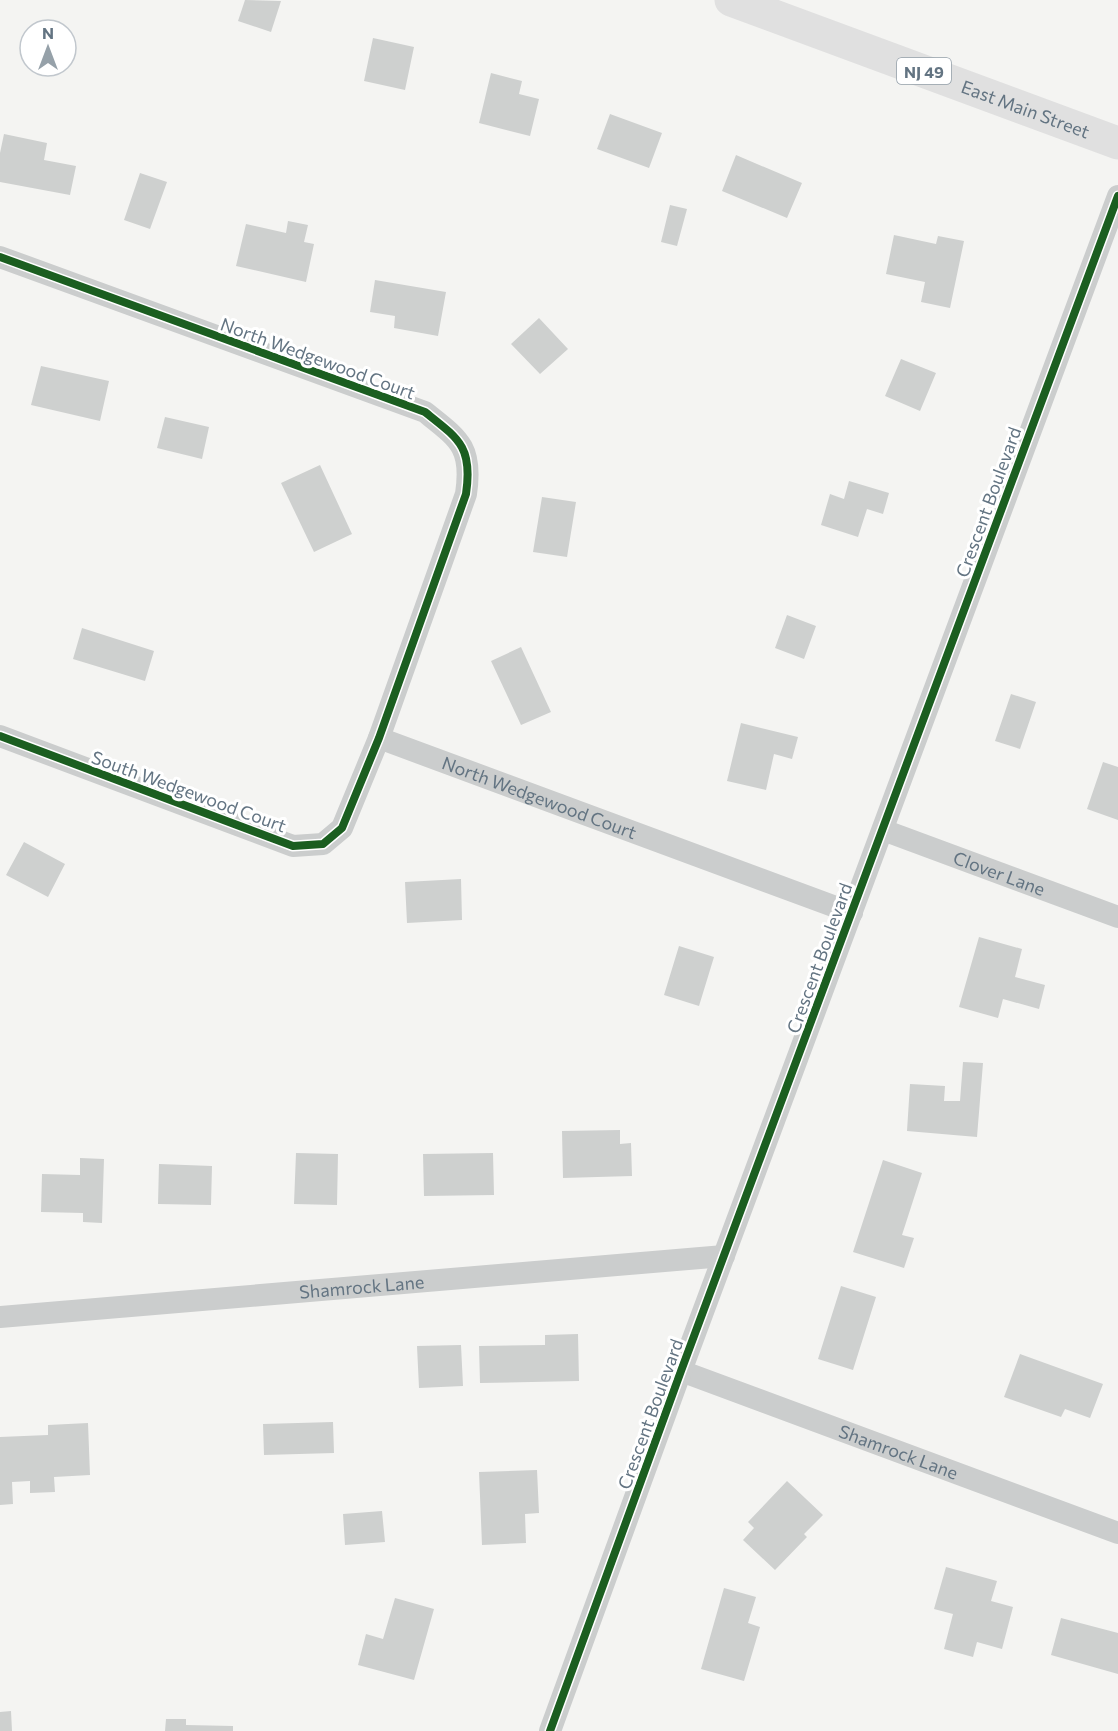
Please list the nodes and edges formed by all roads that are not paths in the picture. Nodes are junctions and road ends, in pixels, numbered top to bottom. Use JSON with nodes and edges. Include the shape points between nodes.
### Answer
{"nodes":[{"id":1,"x":731,"y":0,"type":"edge"},
{"id":2,"x":1118,"y":143,"type":"edge"},
{"id":3,"x":1118,"y":196,"type":"edge"},
{"id":4,"x":0,"y":257,"type":"edge"},
{"id":5,"x":0,"y":736,"type":"edge"},
{"id":6,"x":379,"y":738,"type":"junction"},
{"id":7,"x":883,"y":830,"type":"junction"},
{"id":8,"x":852,"y":913,"type":"junction"},
{"id":9,"x":1118,"y":917,"type":"edge"},
{"id":10,"x":724,"y":1256,"type":"junction"},
{"id":11,"x":0,"y":1317,"type":"edge"},
{"id":12,"x":681,"y":1371,"type":"junction"},
{"id":13,"x":1118,"y":1533,"type":"edge"},
{"id":14,"x":550,"y":1731,"type":"edge"}],
"edges":[{"from":1,"to":2,"type":"main road","name":"East Main Street","number":"NJ 49"},
{"from":3,"to":7,"type":"street","name":"Crescent Boulevard"},
{"from":4,"to":6,"type":"street","name":"North Wedgewood Court","via":[[425,412],[460,442],[469,474],[466,494]]},
{"from":5,"to":6,"type":"street","name":"South Wedgewood Court","via":[[293,846],[324,844],[342,828]]},
{"from":6,"to":8,"type":"street","name":"North Wedgewood Court"},
{"from":7,"to":8,"type":"street","name":"Crescent Boulevard"},
{"from":7,"to":9,"type":"street","name":"Clover Lane"},
{"from":8,"to":10,"type":"street","name":"Crescent Boulevard"},
{"from":10,"to":11,"type":"street","name":"Shamrock Lane"},
{"from":10,"to":12,"type":"street","name":"Crescent Boulevard"},
{"from":12,"to":13,"type":"street","name":"Shamrock Lane"},
{"from":12,"to":14,"type":"street","name":"Crescent Boulevard"}]}
